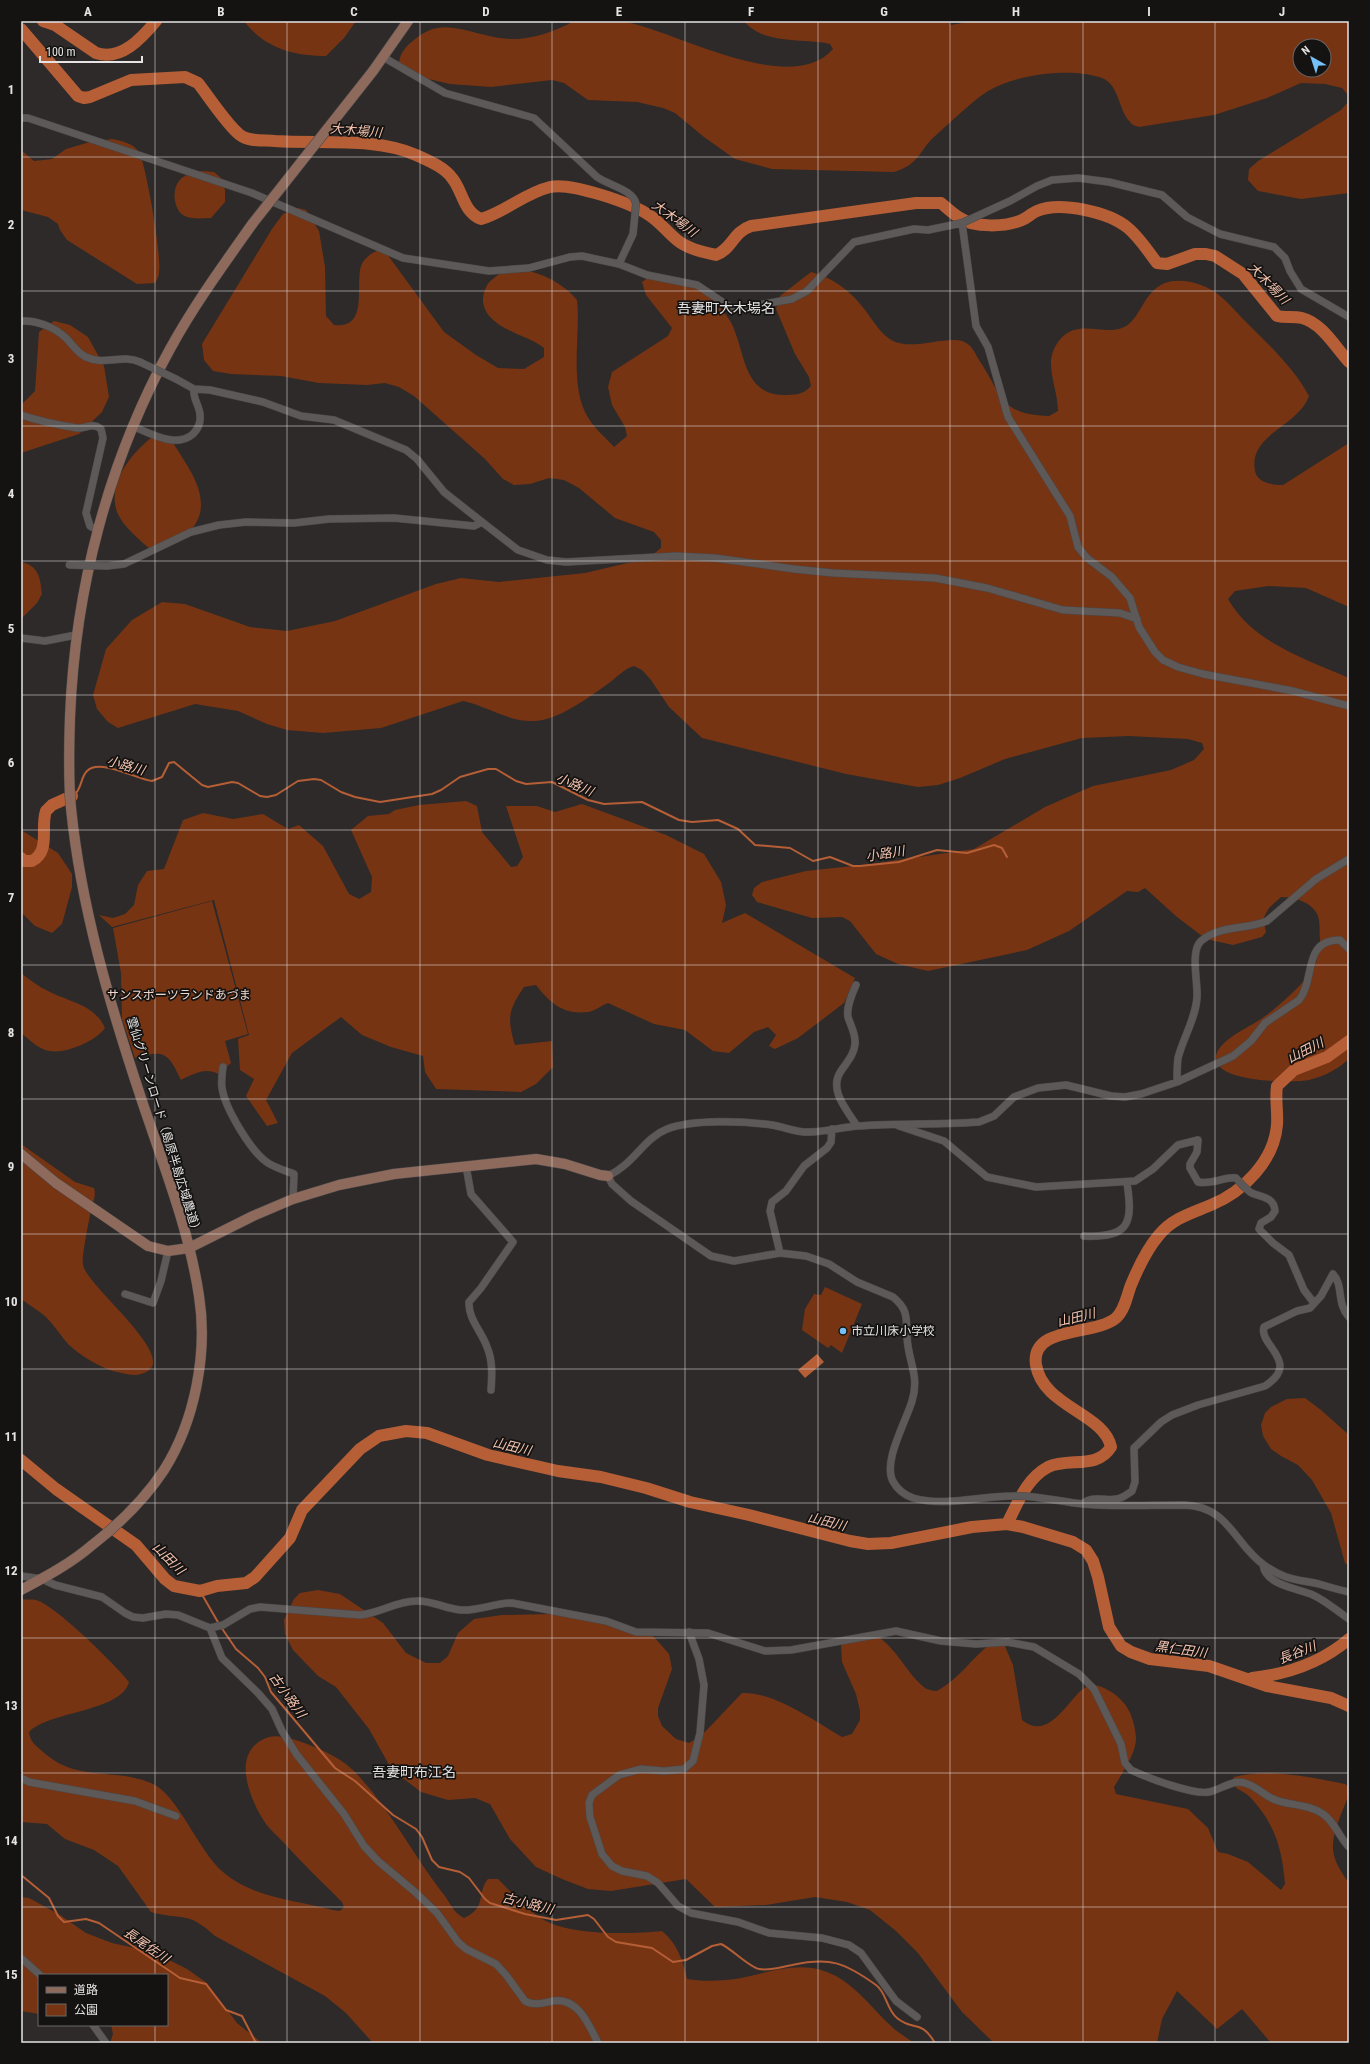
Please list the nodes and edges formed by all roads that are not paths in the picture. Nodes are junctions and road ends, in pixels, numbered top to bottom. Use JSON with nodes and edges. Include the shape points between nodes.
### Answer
{"nodes":[{"id":1,"x":408,"y":21,"type":"edge"},
{"id":2,"x":383,"y":57,"type":"junction"},
{"id":3,"x":21,"y":118,"type":"edge"},
{"id":4,"x":962,"y":223,"type":"junction"},
{"id":5,"x":619,"y":264,"type":"junction"},
{"id":6,"x":1349,"y":318,"type":"edge"},
{"id":7,"x":21,"y":321,"type":"edge"},
{"id":8,"x":194,"y":389,"type":"junction"},
{"id":9,"x":21,"y":415,"type":"edge"},
{"id":10,"x":132,"y":426,"type":"junction"},
{"id":11,"x":482,"y":522,"type":"junction"},
{"id":12,"x":97,"y":530,"type":"junction"},
{"id":13,"x":69,"y":565,"type":"dead end"},
{"id":14,"x":1137,"y":620,"type":"junction"},
{"id":15,"x":76,"y":635,"type":"junction"},
{"id":16,"x":21,"y":638,"type":"edge"},
{"id":17,"x":1349,"y":706,"type":"edge"},
{"id":18,"x":1349,"y":859,"type":"edge"},
{"id":19,"x":1349,"y":949,"type":"edge"},
{"id":20,"x":856,"y":985,"type":"dead end"},
{"id":21,"x":223,"y":1067,"type":"dead end"},
{"id":22,"x":1177,"y":1082,"type":"junction"},
{"id":23,"x":897,"y":1124,"type":"junction"},
{"id":24,"x":857,"y":1126,"type":"junction"},
{"id":25,"x":832,"y":1129,"type":"junction"},
{"id":26,"x":21,"y":1154,"type":"edge"},
{"id":27,"x":466,"y":1166,"type":"junction"},
{"id":28,"x":608,"y":1176,"type":"junction"},
{"id":29,"x":1127,"y":1183,"type":"junction"},
{"id":30,"x":293,"y":1199,"type":"junction"},
{"id":31,"x":1084,"y":1236,"type":"dead end"},
{"id":32,"x":189,"y":1248,"type":"junction"},
{"id":33,"x":168,"y":1251,"type":"junction"},
{"id":34,"x":780,"y":1253,"type":"junction"},
{"id":35,"x":125,"y":1294,"type":"dead end"},
{"id":36,"x":1314,"y":1303,"type":"junction"},
{"id":37,"x":1349,"y":1317,"type":"edge"},
{"id":38,"x":491,"y":1390,"type":"dead end"},
{"id":39,"x":1082,"y":1504,"type":"junction"},
{"id":40,"x":1263,"y":1564,"type":"junction"},
{"id":41,"x":21,"y":1576,"type":"edge"},
{"id":42,"x":42,"y":1579,"type":"junction"},
{"id":43,"x":21,"y":1590,"type":"edge"},
{"id":44,"x":1349,"y":1592,"type":"edge"},
{"id":45,"x":1349,"y":1619,"type":"edge"},
{"id":46,"x":216,"y":1627,"type":"junction"},
{"id":47,"x":689,"y":1632,"type":"junction"},
{"id":48,"x":21,"y":1778,"type":"edge"},
{"id":49,"x":176,"y":1816,"type":"dead end"},
{"id":50,"x":1349,"y":1847,"type":"edge"},
{"id":51,"x":21,"y":1958,"type":"edge"},
{"id":52,"x":39,"y":1974,"type":"edge"},
{"id":53,"x":917,"y":2017,"type":"dead end"},
{"id":54,"x":94,"y":2026,"type":"edge"},
{"id":55,"x":106,"y":2043,"type":"edge"},
{"id":56,"x":598,"y":2043,"type":"edge"}],
"edges":[{"from":1,"to":2,"type":"street","name":"雲仙グリーンロード（島原半島広域農道）"},
{"from":2,"to":5,"type":"street","via":[[446,93],[534,118],[597,177],[607,184],[631,193],[636,204],[631,242]]},
{"from":2,"to":10,"type":"street","name":"雲仙グリーンロード（島原半島広域農道）","bridge":true,"via":[[253,223],[190,314],[169,350]]},
{"from":3,"to":5,"type":"street","via":[[28,118],[252,193],[403,258],[489,271],[529,268],[582,256]]},
{"from":4,"to":5,"type":"street","via":[[928,230],[914,229],[854,242],[830,270],[807,291],[792,299],[742,308],[730,307],[697,285],[647,275]]},
{"from":4,"to":6,"type":"street","via":[[1052,180],[1078,178],[1137,187],[1162,195],[1187,217],[1220,234],[1278,250],[1301,289]]},
{"from":4,"to":14,"type":"street","via":[[976,326],[988,346],[1008,417],[1070,516],[1078,547],[1130,598]]},
{"from":7,"to":8,"type":"street","bridge":true,"via":[[54,329],[66,338],[76,351],[95,360],[127,358]]},
{"from":8,"to":10,"type":"street","via":[[201,418],[199,426],[188,438],[173,441]]},
{"from":8,"to":11,"type":"street","via":[[263,402],[301,416],[334,420],[406,450],[417,459],[444,492]]},
{"from":9,"to":12,"type":"street","via":[[79,428],[94,425],[100,429],[103,438],[86,513],[90,526]]},
{"from":10,"to":12,"type":"street","name":"雲仙グリーンロード（島原半島広域農道）"},
{"from":11,"to":13,"type":"street","bridge":true,"via":[[474,526],[394,518],[246,522],[191,532],[124,564]]},
{"from":11,"to":14,"type":"street","via":[[518,550],[547,560],[566,562],[634,557],[715,558],[833,573],[935,578],[987,588],[1063,610],[1120,613]]},
{"from":12,"to":15,"type":"street","name":"雲仙グリーンロード（島原半島広域農道）"},
{"from":14,"to":17,"type":"street","via":[[1138,627],[1154,652],[1163,660],[1178,667],[1293,691]]},
{"from":15,"to":16,"type":"street","via":[[45,641]]},
{"from":15,"to":32,"type":"street","name":"雲仙グリーンロード（島原半島広域農道）","via":[[69,759],[71,807],[85,902],[128,1059]]},
{"from":18,"to":22,"type":"street","via":[[1316,879],[1267,921],[1214,933],[1199,942],[1194,958],[1198,980],[1197,1000],[1178,1059]]},
{"from":19,"to":22,"type":"street","via":[[1340,940],[1325,942],[1316,950],[1311,961],[1306,989],[1299,1000],[1265,1023],[1252,1042],[1233,1056]]},
{"from":20,"to":24,"type":"street","via":[[848,1011],[855,1046],[836,1086],[839,1099]]},
{"from":21,"to":30,"type":"street","via":[[224,1095],[240,1131],[255,1152],[269,1164],[294,1174]]},
{"from":22,"to":23,"type":"street","via":[[1125,1097],[1056,1085],[1014,1096],[994,1116],[979,1122]]},
{"from":23,"to":24,"type":"street"},
{"from":23,"to":29,"type":"street","via":[[944,1142],[987,1177],[1036,1187]]},
{"from":24,"to":25,"type":"street"},
{"from":25,"to":28,"type":"street","via":[[799,1132],[736,1122],[679,1126],[657,1134],[628,1164]]},
{"from":25,"to":34,"type":"street","via":[[831,1142],[827,1148],[804,1166],[786,1191],[772,1202],[770,1211]]},
{"from":26,"to":33,"type":"street","via":[[56,1183],[148,1246]]},
{"from":27,"to":28,"type":"street","via":[[536,1159]]},
{"from":27,"to":30,"type":"street","via":[[364,1179]]},
{"from":27,"to":38,"type":"street","via":[[471,1194],[512,1242],[469,1302],[474,1321],[490,1356]]},
{"from":28,"to":34,"type":"street","via":[[612,1184],[631,1201],[711,1256],[734,1261]]},
{"from":29,"to":31,"type":"street","via":[[1131,1207],[1126,1224],[1101,1237]]},
{"from":29,"to":36,"type":"street","via":[[1142,1178],[1178,1145],[1198,1140],[1197,1152],[1190,1164],[1198,1182],[1214,1183],[1232,1178],[1254,1194],[1264,1196],[1274,1206],[1275,1211],[1261,1223],[1259,1229],[1289,1255],[1304,1290]]},
{"from":30,"to":32,"type":"street"},
{"from":32,"to":33,"type":"street"},
{"from":32,"to":42,"type":"street","name":"雲仙グリーンロード（島原半島広域農道）","via":[[199,1296],[203,1333],[200,1368],[188,1420],[164,1470],[129,1513],[89,1549]]},
{"from":33,"to":35,"type":"street","via":[[153,1303]]},
{"from":34,"to":39,"type":"street","via":[[806,1256],[829,1264],[857,1282],[893,1297],[905,1312],[916,1383],[891,1463],[890,1475],[904,1494],[912,1498],[955,1501],[1025,1496]]},
{"from":36,"to":37,"type":"street","via":[[1321,1296],[1333,1274],[1339,1283],[1341,1306]]},
{"from":36,"to":39,"type":"street","via":[[1310,1308],[1297,1311],[1264,1327],[1264,1334],[1273,1347],[1279,1363],[1279,1370],[1272,1381],[1265,1386],[1198,1405],[1167,1418],[1134,1448],[1135,1482],[1132,1491],[1117,1499],[1092,1499]]},
{"from":39,"to":40,"type":"street","via":[[1122,1507],[1186,1505],[1203,1508],[1227,1523],[1254,1557]]},
{"from":40,"to":44,"type":"street","via":[[1284,1577]]},
{"from":40,"to":45,"type":"street","via":[[1274,1580],[1288,1588],[1298,1588],[1314,1596]]},
{"from":41,"to":42,"type":"street"},
{"from":42,"to":43,"type":"street","name":"雲仙グリーンロード（島原半島広域農道）"},
{"from":42,"to":46,"type":"street","via":[[55,1586],[102,1597],[133,1617],[178,1615]]},
{"from":46,"to":47,"type":"street","via":[[260,1606],[360,1615],[415,1601],[426,1601],[449,1609],[462,1610],[512,1603],[606,1621],[636,1632]]},
{"from":46,"to":56,"type":"street","via":[[222,1658],[272,1709],[297,1755],[344,1814],[364,1846],[437,1913],[458,1942],[466,1949],[496,1964],[525,2002],[538,2004],[556,2001],[576,2008],[583,2015]]},
{"from":47,"to":50,"type":"street","via":[[708,1633],[773,1652],[896,1631],[942,1641],[976,1644],[1007,1642],[1034,1648],[1079,1674],[1094,1689],[1121,1744],[1125,1763],[1131,1770],[1190,1791],[1210,1792],[1238,1782],[1248,1783],[1272,1798],[1322,1813]]},
{"from":47,"to":53,"type":"street","via":[[699,1659],[704,1685],[700,1733],[693,1761],[684,1769],[641,1769],[619,1775],[592,1795],[589,1803],[590,1817],[602,1854],[612,1866],[647,1876],[658,1883],[678,1906],[692,1913],[738,1922],[769,1933],[822,1938],[849,1945],[861,1953],[896,2002]]},
{"from":48,"to":49,"type":"street","via":[[30,1782],[135,1801]]},
{"from":51,"to":52,"type":"street"},
{"from":54,"to":55,"type":"street"}]}
